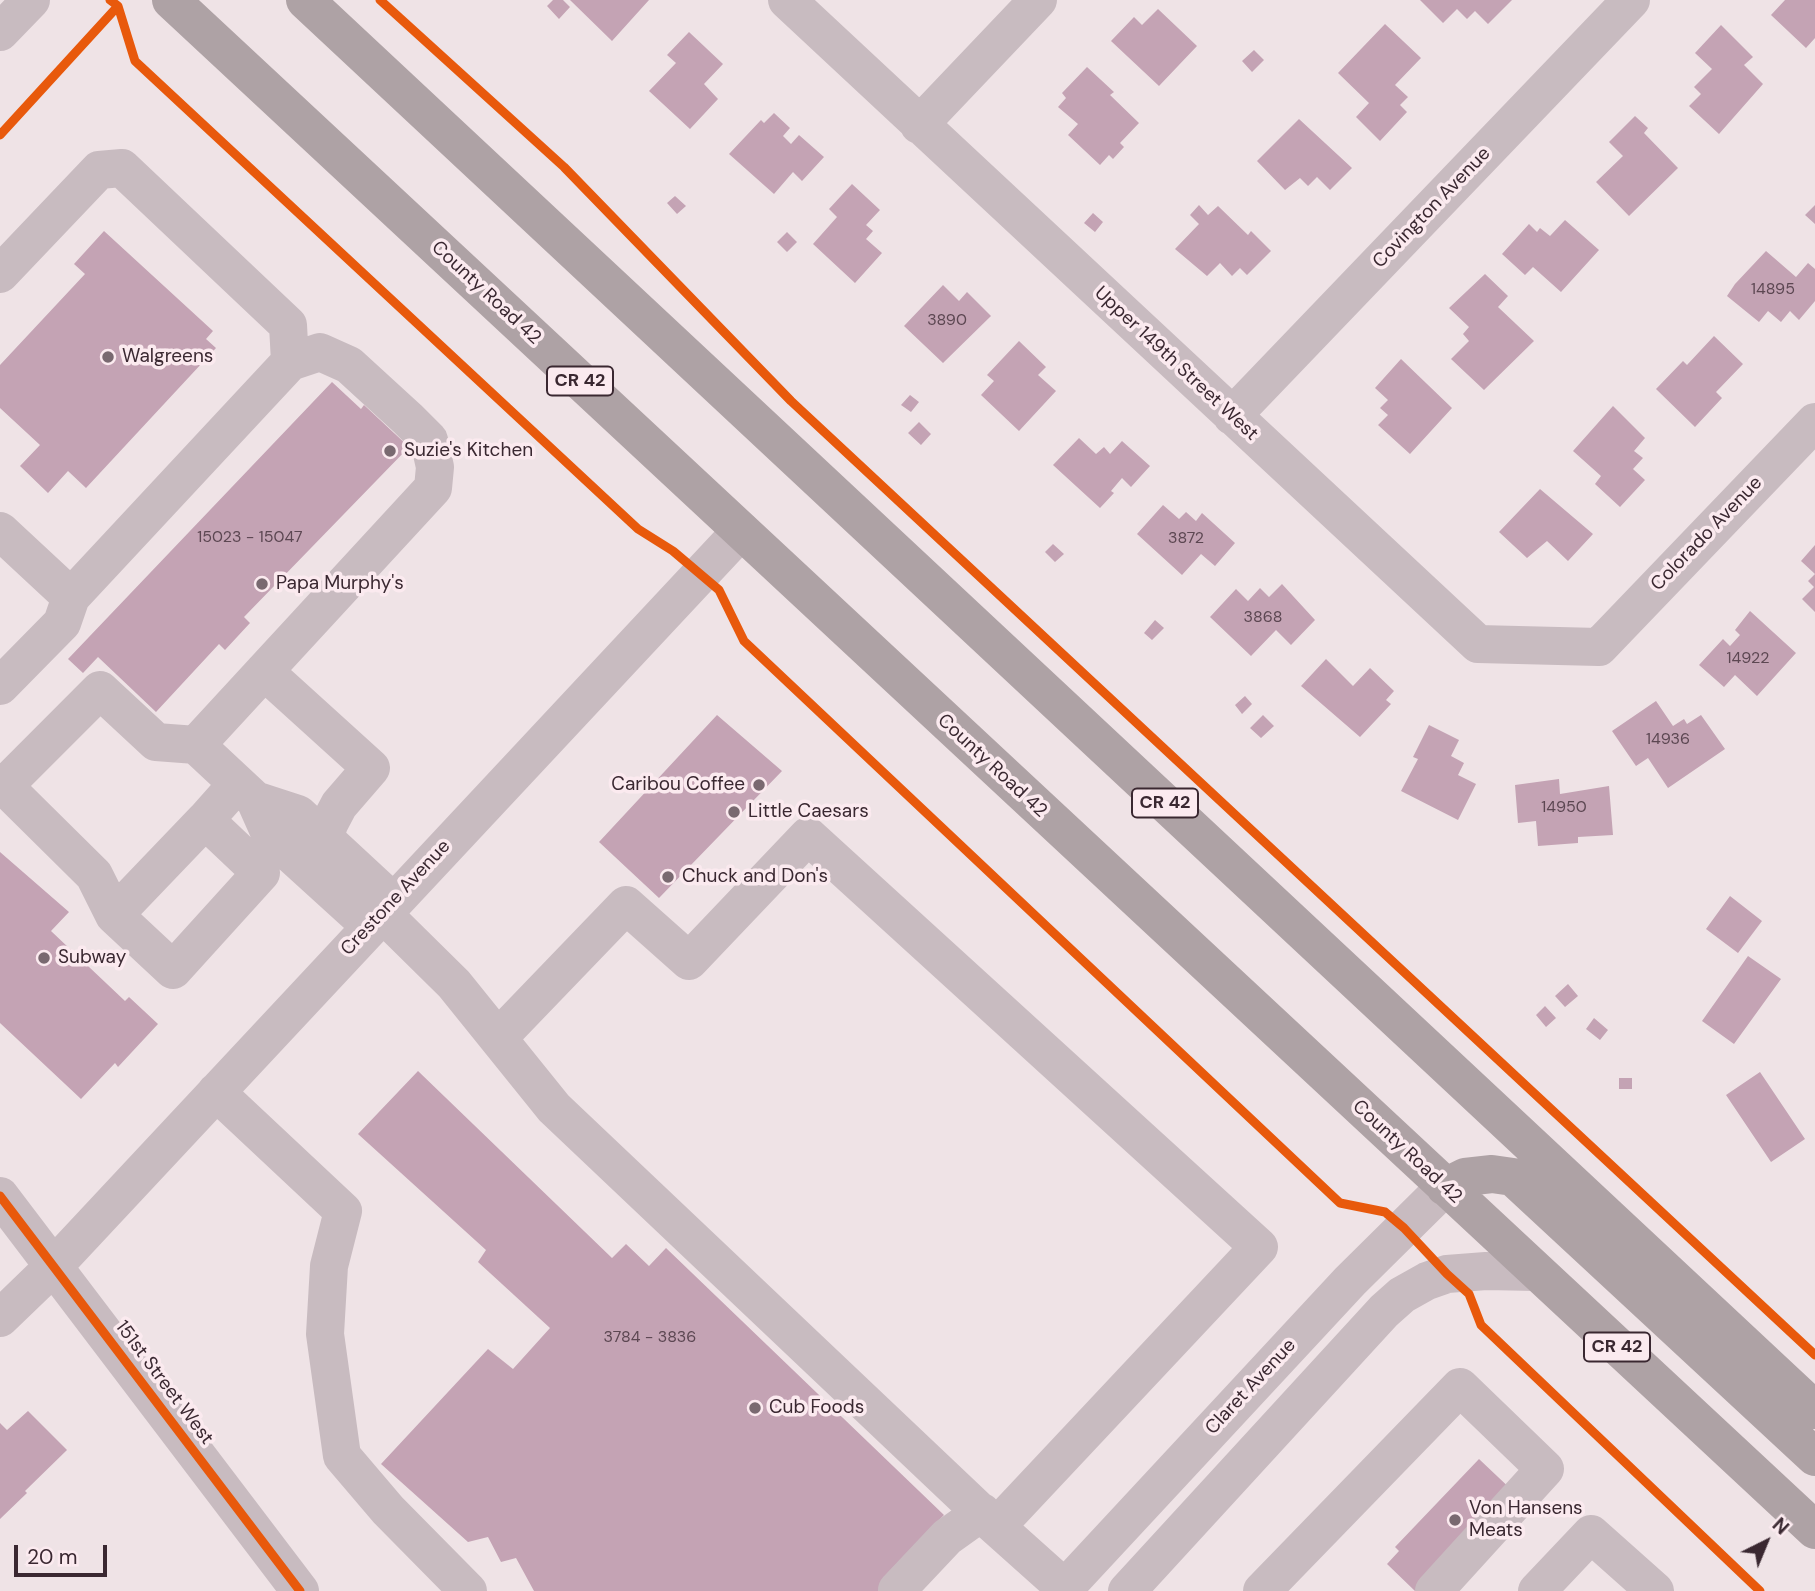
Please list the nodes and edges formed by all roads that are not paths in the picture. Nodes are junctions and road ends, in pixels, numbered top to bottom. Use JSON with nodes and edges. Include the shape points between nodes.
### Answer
{"nodes":[{"id":1,"x":31,"y":0,"type":"edge"},
{"id":2,"x":172,"y":0,"type":"edge"},
{"id":3,"x":305,"y":0,"type":"edge"},
{"id":4,"x":787,"y":0,"type":"edge"},
{"id":5,"x":1038,"y":0,"type":"edge"},
{"id":6,"x":1631,"y":0,"type":"edge"},
{"id":7,"x":0,"y":32,"type":"edge"},
{"id":8,"x":919,"y":125,"type":"junction"},
{"id":9,"x":0,"y":274,"type":"edge"},
{"id":10,"x":290,"y":362,"type":"junction"},
{"id":11,"x":1232,"y":416,"type":"junction"},
{"id":12,"x":1815,"y":422,"type":"edge"},
{"id":13,"x":741,"y":531,"type":"junction"},
{"id":14,"x":8,"y":553,"type":"edge"},
{"id":15,"x":71,"y":597,"type":"junction"},
{"id":16,"x":1599,"y":647,"type":"joint"},
{"id":17,"x":264,"y":671,"type":"junction"},
{"id":18,"x":0,"y":686,"type":"edge"},
{"id":19,"x":196,"y":745,"type":"junction"},
{"id":20,"x":2,"y":784,"type":"edge"},
{"id":21,"x":246,"y":792,"type":"junction"},
{"id":22,"x":205,"y":820,"type":"junction"},
{"id":23,"x":325,"y":838,"type":"junction"},
{"id":24,"x":382,"y":914,"type":"junction"},
{"id":25,"x":114,"y":915,"type":"junction"},
{"id":26,"x":498,"y":1038,"type":"junction"},
{"id":27,"x":216,"y":1092,"type":"junction"},
{"id":28,"x":1445,"y":1187,"type":"junction"},
{"id":29,"x":0,"y":1196,"type":"edge"},
{"id":30,"x":53,"y":1267,"type":"junction"},
{"id":31,"x":1536,"y":1272,"type":"junction"},
{"id":32,"x":0,"y":1318,"type":"edge"},
{"id":33,"x":1815,"y":1410,"type":"edge"},
{"id":34,"x":1815,"y":1457,"type":"edge"},
{"id":35,"x":989,"y":1519,"type":"junction"},
{"id":36,"x":1815,"y":1530,"type":"edge"},
{"id":37,"x":897,"y":1590,"type":"edge"},
{"id":38,"x":1065,"y":1590,"type":"edge"},
{"id":39,"x":300,"y":1591,"type":"edge"},
{"id":40,"x":468,"y":1591,"type":"edge"},
{"id":41,"x":1127,"y":1591,"type":"edge"},
{"id":42,"x":1262,"y":1591,"type":"edge"},
{"id":43,"x":1434,"y":1591,"type":"edge"},
{"id":44,"x":1537,"y":1591,"type":"edge"},
{"id":45,"x":1655,"y":1591,"type":"edge"}],
"edges":[{"from":1,"to":7,"type":"street"},
{"from":2,"to":13,"type":"highway","name":"County Road 42","number":"CR 42"},
{"from":3,"to":33,"type":"highway","number":"CR 42"},
{"from":4,"to":8,"type":"street","name":"Upper 149th Street West"},
{"from":5,"to":8,"type":"street"},
{"from":6,"to":11,"type":"street","name":"Covington Avenue"},
{"from":8,"to":11,"type":"street","name":"Upper 149th Street West"},
{"from":9,"to":10,"type":"street","via":[[99,170],[122,168],[288,325]]},
{"from":10,"to":15,"type":"street"},
{"from":10,"to":17,"type":"street","via":[[320,352],[349,365],[429,440],[435,467],[433,488]]},
{"from":11,"to":16,"type":"street","name":"Upper 149th Street West","via":[[1478,644]]},
{"from":12,"to":16,"type":"street","name":"Colorado Avenue"},
{"from":13,"to":24,"type":"street","name":"Crestone Avenue"},
{"from":13,"to":28,"type":"highway","name":"County Road 42","number":"CR 42"},
{"from":14,"to":15,"type":"street"},
{"from":15,"to":18,"type":"street","via":[[62,624]]},
{"from":17,"to":19,"type":"street"},
{"from":17,"to":23,"type":"street","via":[[371,768],[339,805]]},
{"from":19,"to":20,"type":"street","via":[[156,742],[100,690]]},
{"from":19,"to":21,"type":"street"},
{"from":20,"to":25,"type":"street","via":[[94,875]]},
{"from":21,"to":22,"type":"street"},
{"from":21,"to":23,"type":"street","via":[[298,814]]},
{"from":21,"to":24,"type":"street","via":[[271,836]]},
{"from":22,"to":25,"type":"street"},
{"from":22,"to":25,"type":"street","via":[[261,873],[173,970]]},
{"from":23,"to":24,"type":"street"},
{"from":24,"to":26,"type":"street","via":[[454,984]]},
{"from":24,"to":27,"type":"street","name":"Crestone Avenue"},
{"from":26,"to":35,"type":"street","via":[[554,1108]]},
{"from":26,"to":35,"type":"street","via":[[626,905],[689,961],[808,836],[1259,1247]]},
{"from":27,"to":30,"type":"street","name":"Crestone Avenue"},
{"from":27,"to":40,"type":"street","via":[[343,1210],[329,1266],[325,1334],[342,1456]]},
{"from":28,"to":31,"type":"highway","name":"County Road 42","number":"CR 42"},
{"from":28,"to":34,"type":"highway","via":[[1465,1177],[1513,1177]]},
{"from":28,"to":38,"type":"street","name":"Claret Avenue","via":[[1350,1280]]},
{"from":29,"to":30,"type":"street","name":"151st Street West"},
{"from":30,"to":32,"type":"street","name":"Crestone Avenue"},
{"from":30,"to":39,"type":"street","name":"151st Street West"},
{"from":31,"to":36,"type":"highway","name":"County Road 42","number":"CR 42"},
{"from":31,"to":41,"type":"street","via":[[1447,1274],[1402,1295]]},
{"from":35,"to":37,"type":"street","via":[[947,1536]]},
{"from":35,"to":38,"type":"street"},
{"from":42,"to":43,"type":"street","via":[[1460,1387],[1545,1469]]},
{"from":44,"to":45,"type":"street","via":[[1591,1534]]}]}
